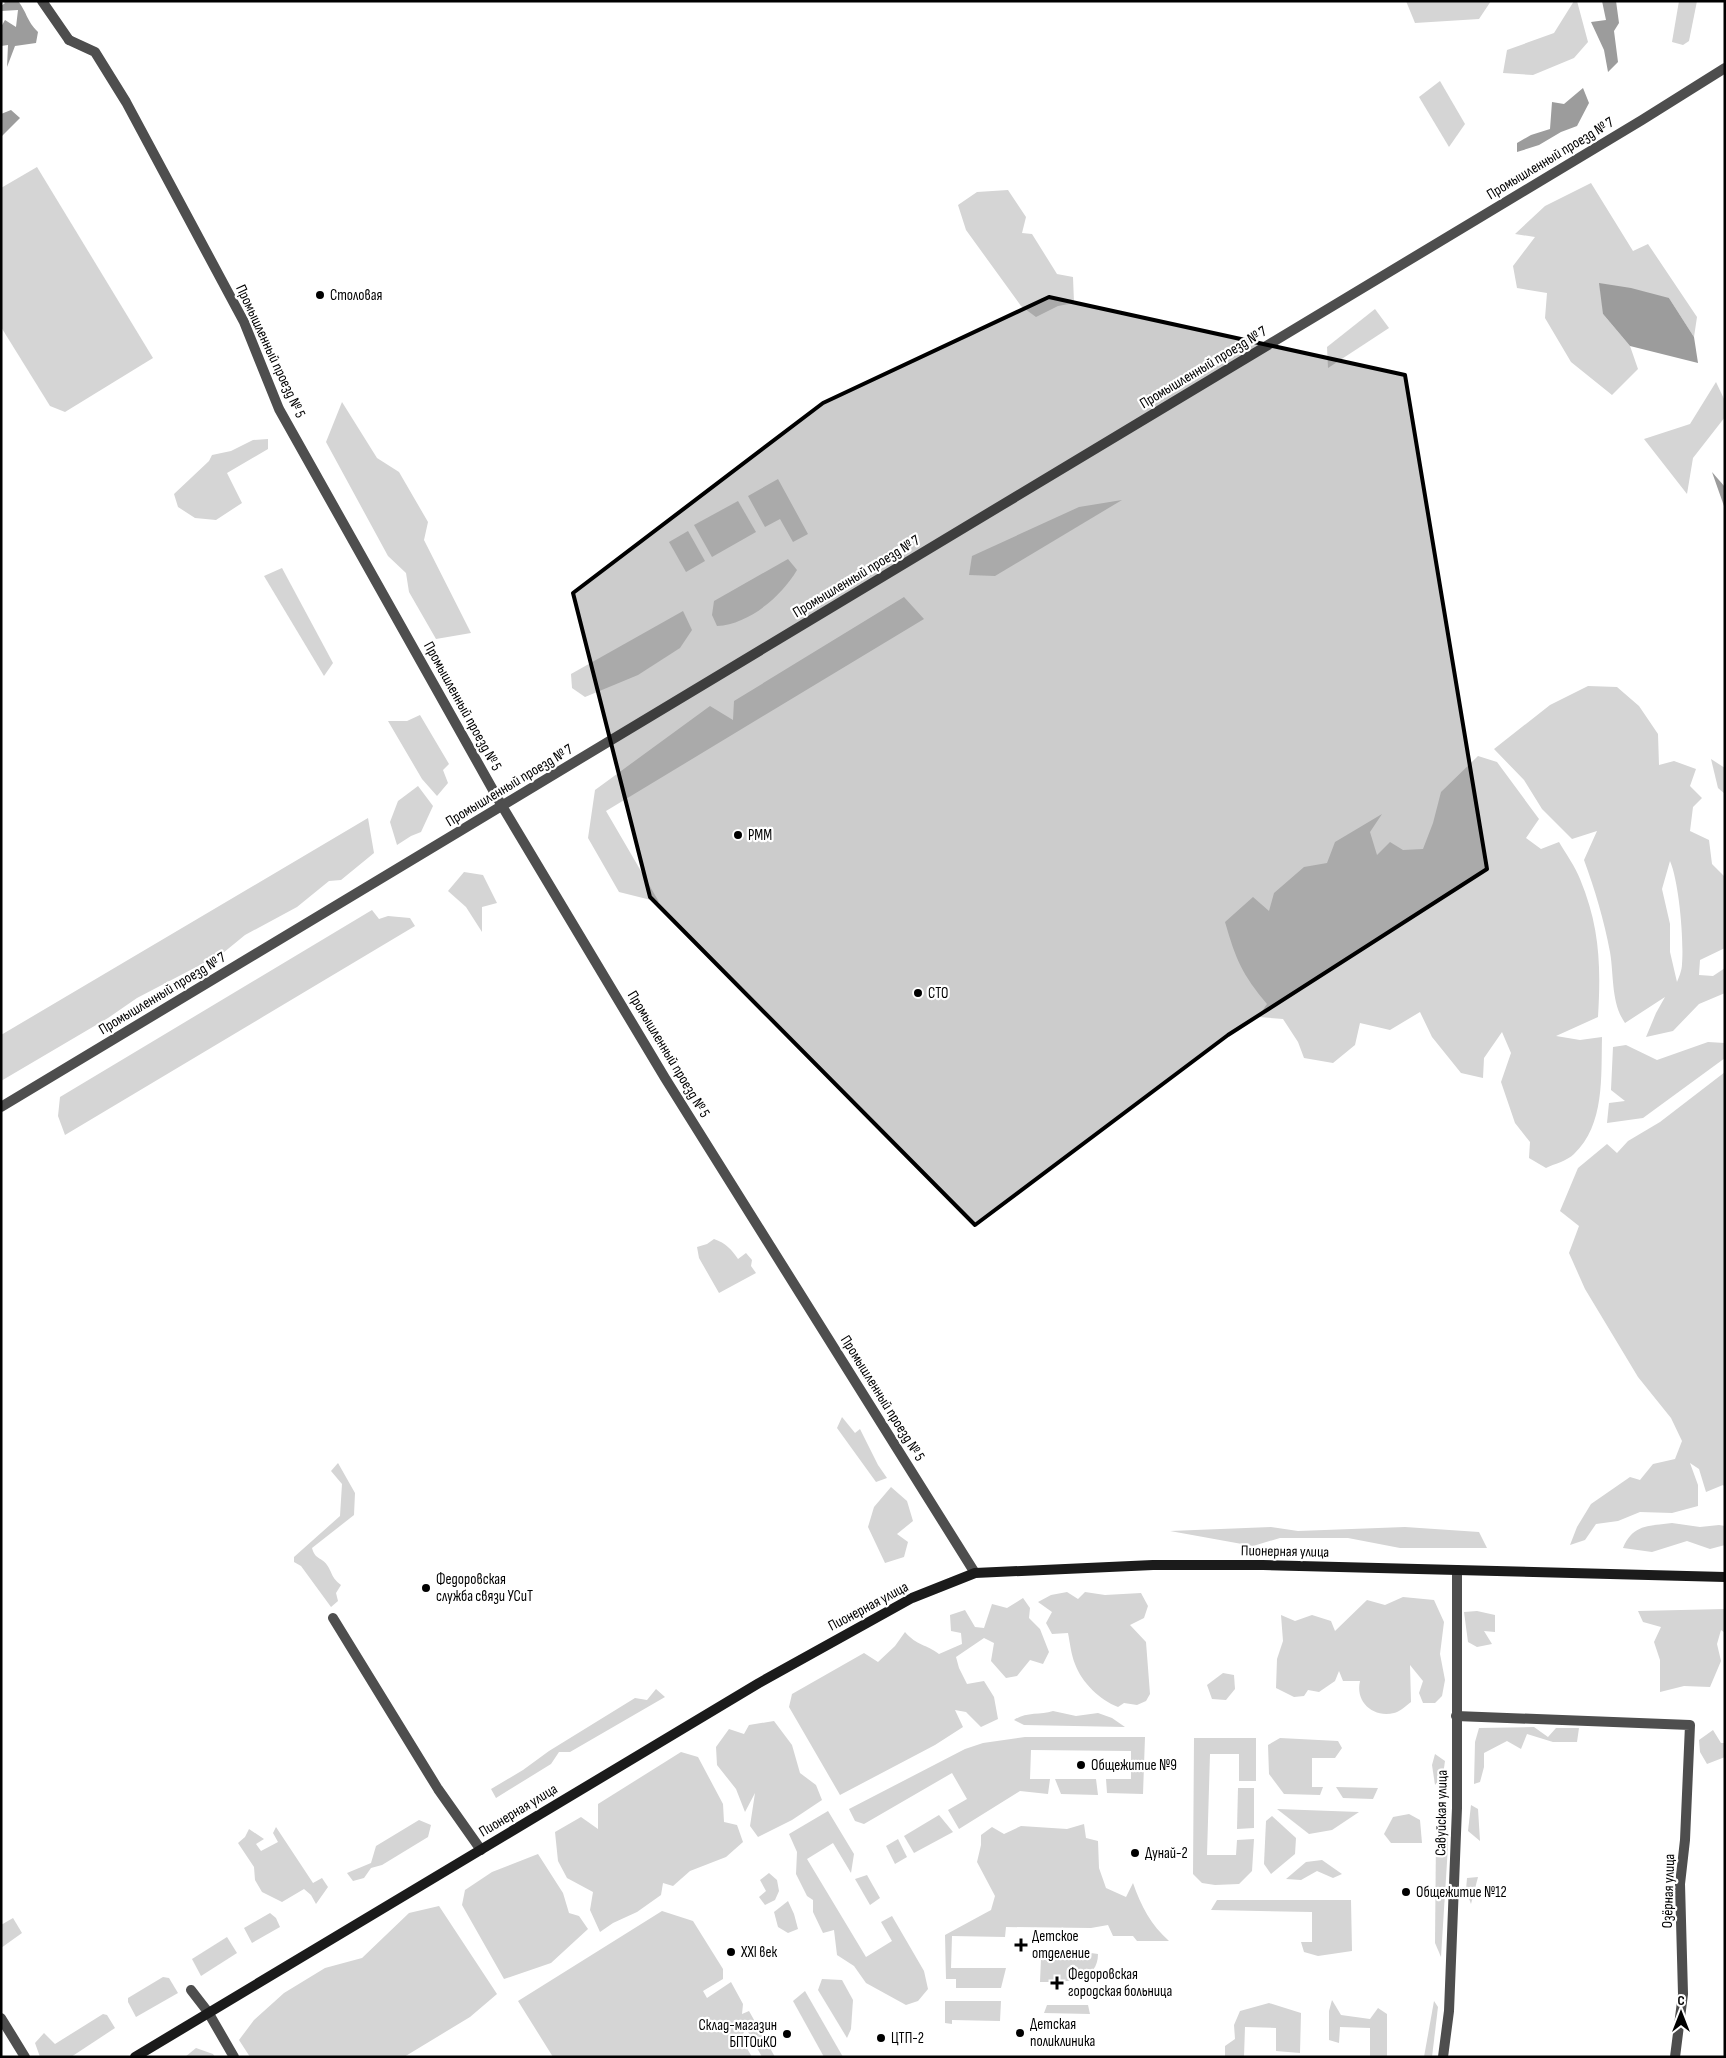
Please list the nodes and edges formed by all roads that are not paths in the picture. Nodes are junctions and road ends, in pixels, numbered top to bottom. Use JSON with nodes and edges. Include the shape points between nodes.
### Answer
{"nodes":[{"id":1,"x":42,"y":1,"type":"edge"},
{"id":2,"x":1725,"y":68,"type":"edge"},
{"id":3,"x":502,"y":806,"type":"junction"},
{"id":4,"x":1,"y":1108,"type":"edge"},
{"id":5,"x":1458,"y":1570,"type":"junction"},
{"id":6,"x":975,"y":1573,"type":"junction"},
{"id":7,"x":1725,"y":1577,"type":"edge"},
{"id":8,"x":333,"y":1618,"type":"dead end"},
{"id":9,"x":1456,"y":1716,"type":"junction"},
{"id":10,"x":481,"y":1850,"type":"junction"},
{"id":11,"x":191,"y":1990,"type":"dead end"},
{"id":12,"x":208,"y":2012,"type":"junction"},
{"id":13,"x":1,"y":2018,"type":"edge"},
{"id":14,"x":25,"y":2057,"type":"edge"},
{"id":15,"x":135,"y":2057,"type":"edge"},
{"id":16,"x":234,"y":2057,"type":"edge"},
{"id":17,"x":1443,"y":2057,"type":"edge"},
{"id":18,"x":1675,"y":2057,"type":"edge"}],
"edges":[{"from":1,"to":3,"type":"street","name":"Промышленный проезд № 5","via":[[69,40],[95,52],[126,102],[244,322],[279,409]]},
{"from":2,"to":3,"type":"street","name":"Промышленный проезд № 7"},
{"from":3,"to":4,"type":"street","name":"Промышленный проезд № 7"},
{"from":3,"to":6,"type":"street","name":"Промышленный проезд № 5","via":[[670,1086]]},
{"from":5,"to":6,"type":"main road","name":"Пионерная улица","via":[[1154,1564]]},
{"from":5,"to":7,"type":"main road","name":"Пионерная улица"},
{"from":5,"to":9,"type":"street","name":"Савуйская улица"},
{"from":6,"to":10,"type":"main road","name":"Пионерная улица","via":[[912,1598],[859,1626]]},
{"from":8,"to":10,"type":"street","via":[[438,1789]]},
{"from":9,"to":17,"type":"street","name":"Савуйская улица","via":[[1457,1808],[1449,2010]]},
{"from":9,"to":18,"type":"street","name":"Озёрная улица","via":[[1690,1725],[1680,1884],[1684,1994]]},
{"from":10,"to":12,"type":"main road","name":"Пионерная улица"},
{"from":11,"to":12,"type":"street"},
{"from":12,"to":15,"type":"main road","name":"Пионерная улица"},
{"from":12,"to":16,"type":"street"},
{"from":13,"to":14,"type":"street"}]}
